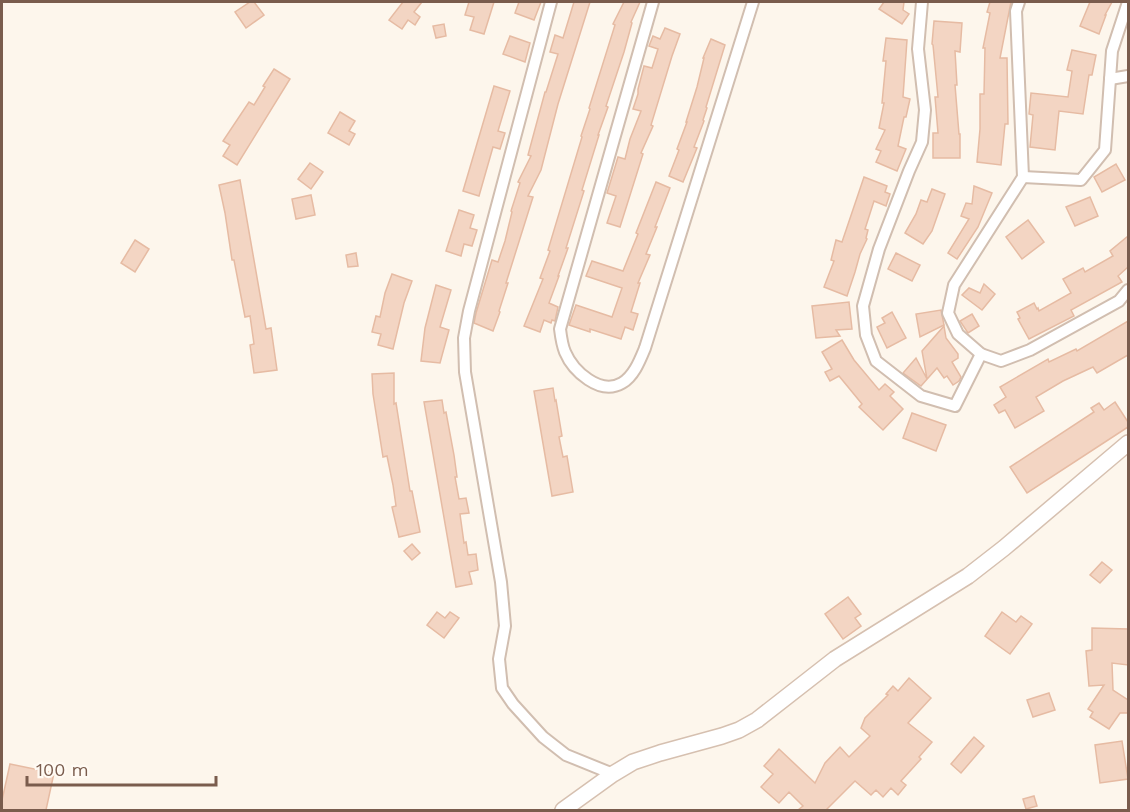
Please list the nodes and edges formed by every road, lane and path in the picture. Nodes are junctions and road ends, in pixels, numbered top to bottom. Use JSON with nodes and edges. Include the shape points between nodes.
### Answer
{"nodes":[{"id":1,"x":551,"y":2,"type":"edge"},
{"id":2,"x":653,"y":2,"type":"edge"},
{"id":3,"x":753,"y":2,"type":"edge"},
{"id":4,"x":922,"y":2,"type":"edge"},
{"id":5,"x":1019,"y":2,"type":"edge"},
{"id":6,"x":1128,"y":2,"type":"edge"},
{"id":7,"x":1128,"y":76,"type":"edge"},
{"id":8,"x":1110,"y":79,"type":"junction"},
{"id":9,"x":1023,"y":177,"type":"junction"},
{"id":10,"x":1128,"y":290,"type":"edge"},
{"id":11,"x":981,"y":354,"type":"junction"},
{"id":12,"x":1128,"y":443,"type":"edge"},
{"id":13,"x":612,"y":774,"type":"junction"},
{"id":14,"x":563,"y":810,"type":"edge"}],
"edges":[{"from":1,"to":13,"type":"street","via":[[470,311],[464,338],[465,372],[501,582],[505,626],[499,659],[502,688],[543,737],[566,755]]},
{"from":2,"to":3,"type":"street","via":[[560,329],[570,364],[582,375],[610,387],[630,375],[645,348]]},
{"from":4,"to":11,"type":"street","via":[[918,50],[925,110],[922,142],[879,249],[863,306],[866,335],[876,361],[921,396],[955,406]]},
{"from":5,"to":9,"type":"street","via":[[1016,11]]},
{"from":6,"to":8,"type":"street","via":[[1112,51]]},
{"from":7,"to":8,"type":"street"},
{"from":8,"to":9,"type":"street","via":[[1105,150],[1081,180]]},
{"from":9,"to":11,"type":"street","via":[[954,285],[948,313],[958,334]]},
{"from":10,"to":11,"type":"street","via":[[1119,301],[1030,350],[1001,361]]},
{"from":12,"to":13,"type":"main road","via":[[968,576],[835,659],[758,720],[722,736],[633,762]]},
{"from":13,"to":14,"type":"main road"}]}
